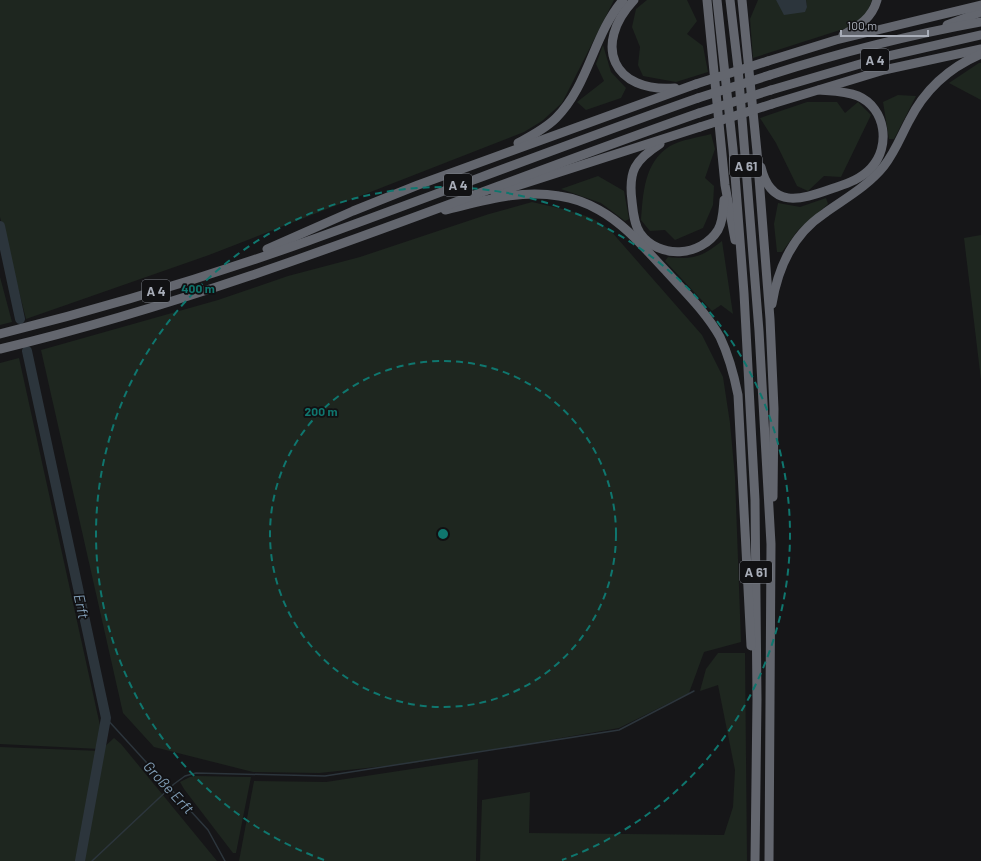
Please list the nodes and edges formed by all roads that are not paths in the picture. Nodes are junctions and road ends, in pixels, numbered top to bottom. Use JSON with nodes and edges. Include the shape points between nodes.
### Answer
{"nodes":[{"id":1,"x":623,"y":0,"type":"edge"},
{"id":2,"x":634,"y":0,"type":"edge"},
{"id":3,"x":702,"y":0,"type":"edge"},
{"id":4,"x":707,"y":0,"type":"edge"},
{"id":5,"x":717,"y":0,"type":"edge"},
{"id":6,"x":730,"y":0,"type":"edge"},
{"id":7,"x":877,"y":0,"type":"edge"},
{"id":8,"x":742,"y":1,"type":"edge"},
{"id":9,"x":981,"y":5,"type":"edge"},
{"id":10,"x":981,"y":12,"type":"edge"},
{"id":11,"x":709,"y":19,"type":"junction"},
{"id":12,"x":981,"y":22,"type":"edge"},
{"id":13,"x":932,"y":31,"type":"junction"},
{"id":14,"x":981,"y":35,"type":"edge"},
{"id":15,"x":836,"y":40,"type":"junction"},
{"id":16,"x":981,"y":49,"type":"edge"},
{"id":17,"x":981,"y":54,"type":"edge"},
{"id":18,"x":686,"y":87,"type":"junction"},
{"id":19,"x":819,"y":90,"type":"junction"},
{"id":20,"x":670,"y":137,"type":"junction"},
{"id":21,"x":757,"y":152,"type":"junction"},
{"id":22,"x":495,"y":157,"type":"junction"},
{"id":23,"x":725,"y":185,"type":"junction"},
{"id":24,"x":442,"y":211,"type":"junction"},
{"id":25,"x":416,"y":216,"type":"junction"},
{"id":26,"x":218,"y":271,"type":"junction"},
{"id":27,"x":744,"y":293,"type":"junction"},
{"id":28,"x":770,"y":319,"type":"junction"},
{"id":29,"x":0,"y":334,"type":"edge"},
{"id":30,"x":0,"y":349,"type":"edge"},
{"id":31,"x":771,"y":544,"type":"junction"},
{"id":32,"x":757,"y":699,"type":"junction"},
{"id":33,"x":755,"y":861,"type":"edge"},
{"id":34,"x":769,"y":861,"type":"edge"}],
"edges":[{"from":1,"to":22,"type":"highway","via":[[602,33],[569,103],[556,118],[539,131]]},
{"from":2,"to":18,"type":"highway","via":[[618,20],[613,33],[612,47],[617,66],[632,82],[645,87]]},
{"from":3,"to":11,"type":"highway"},
{"from":4,"to":11,"type":"highway"},
{"from":5,"to":27,"type":"highway","number":"A 61","via":[[733,149]]},
{"from":6,"to":31,"type":"highway","number":"A 61","via":[[738,68],[759,331]]},
{"from":7,"to":15,"type":"highway","via":[[866,20]]},
{"from":8,"to":21,"type":"highway"},
{"from":9,"to":15,"type":"highway"},
{"from":10,"to":13,"type":"highway"},
{"from":11,"to":23,"type":"highway"},
{"from":12,"to":13,"type":"highway","number":"A 4"},
{"from":13,"to":26,"type":"highway","number":"A 4","bridge":true,"via":[[858,49],[698,98]]},
{"from":14,"to":25,"type":"highway","number":"A 4","bridge":true,"via":[[884,57],[699,113]]},
{"from":15,"to":18,"type":"highway","bridge":true},
{"from":16,"to":19,"type":"highway","via":[[884,70]]},
{"from":17,"to":28,"type":"highway","via":[[956,66],[936,83],[920,102],[880,171],[865,186],[812,223],[794,242],[787,252],[778,276]]},
{"from":18,"to":22,"type":"highway"},
{"from":19,"to":20,"type":"highway","bridge":true},
{"from":19,"to":21,"type":"highway","via":[[860,96],[876,112],[882,126],[883,141],[879,156],[871,169],[850,182],[806,198],[790,199],[778,194],[770,186],[763,174]]},
{"from":20,"to":23,"type":"highway","via":[[646,153],[637,162],[631,175],[634,219],[640,233],[654,245],[666,250],[694,250],[713,236],[723,218]]},
{"from":20,"to":24,"type":"highway"},
{"from":21,"to":28,"type":"highway"},
{"from":22,"to":26,"type":"highway","via":[[353,211]]},
{"from":23,"to":27,"type":"highway"},
{"from":24,"to":25,"type":"highway"},
{"from":24,"to":32,"type":"highway","via":[[505,196],[536,193],[560,196],[592,206],[617,222],[642,246],[701,309],[719,336],[732,367],[738,395],[751,639]]},
{"from":25,"to":30,"type":"highway","number":"A 4","via":[[334,247],[217,286],[84,327]]},
{"from":26,"to":29,"type":"highway","number":"A 4"},
{"from":27,"to":32,"type":"highway","number":"A 61","via":[[755,500]]},
{"from":28,"to":31,"type":"highway","via":[[774,424]]},
{"from":31,"to":34,"type":"highway","number":"A 61"},
{"from":32,"to":33,"type":"highway","number":"A 61"}]}
